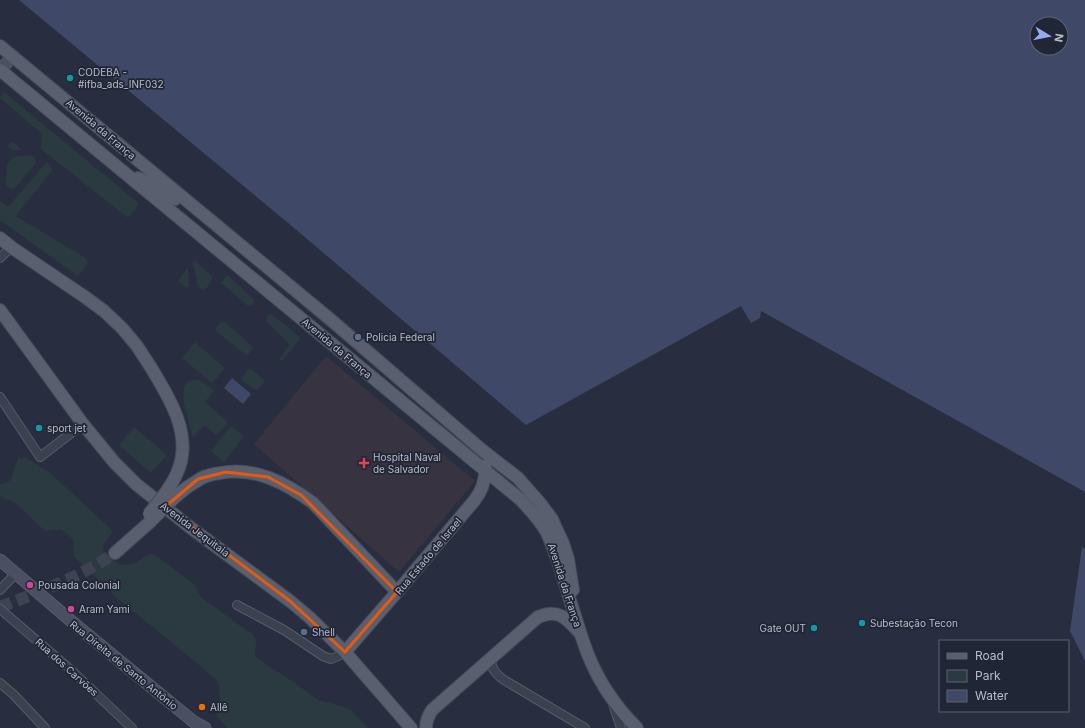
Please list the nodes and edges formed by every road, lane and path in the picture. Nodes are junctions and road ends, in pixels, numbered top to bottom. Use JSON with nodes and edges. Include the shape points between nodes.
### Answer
{"nodes":[{"id":1,"x":4,"y":52,"type":"edge"},
{"id":2,"x":0,"y":70,"type":"edge"},
{"id":3,"x":129,"y":175,"type":"junction"},
{"id":4,"x":200,"y":211,"type":"junction"},
{"id":5,"x":0,"y":238,"type":"edge"},
{"id":6,"x":11,"y":247,"type":"junction"},
{"id":7,"x":0,"y":258,"type":"edge"},
{"id":8,"x":0,"y":310,"type":"edge"},
{"id":9,"x":0,"y":398,"type":"edge"},
{"id":10,"x":83,"y":424,"type":"junction"},
{"id":11,"x":482,"y":450,"type":"junction"},
{"id":12,"x":486,"y":471,"type":"junction"},
{"id":13,"x":149,"y":519,"type":"junction"},
{"id":14,"x":115,"y":554,"type":"tunnel mouth"},
{"id":15,"x":0,"y":560,"type":"edge"},
{"id":16,"x":16,"y":573,"type":"junction"},
{"id":17,"x":0,"y":590,"type":"edge"},
{"id":18,"x":398,"y":592,"type":"junction"},
{"id":19,"x":237,"y":605,"type":"dead end"},
{"id":20,"x":0,"y":609,"type":"edge"},
{"id":21,"x":581,"y":634,"type":"junction"},
{"id":22,"x":345,"y":652,"type":"junction"},
{"id":23,"x":491,"y":659,"type":"junction"},
{"id":24,"x":0,"y":683,"type":"edge"},
{"id":25,"x":610,"y":697,"type":"junction"},
{"id":26,"x":191,"y":725,"type":"edge"},
{"id":27,"x":636,"y":727,"type":"edge"},
{"id":28,"x":45,"y":728,"type":"edge"},
{"id":29,"x":132,"y":728,"type":"edge"},
{"id":30,"x":205,"y":728,"type":"edge"},
{"id":31,"x":411,"y":728,"type":"edge"},
{"id":32,"x":426,"y":728,"type":"edge"},
{"id":33,"x":585,"y":728,"type":"edge"},
{"id":34,"x":621,"y":728,"type":"edge"}],
"edges":[{"from":1,"to":2,"type":"street"},
{"from":1,"to":4,"type":"main road","name":"Avenida da França"},
{"from":2,"to":3,"type":"main road","name":"Avenida da França"},
{"from":3,"to":4,"type":"main road","via":[[149,182],[184,205]]},
{"from":3,"to":12,"type":"main road","name":"Avenida da França"},
{"from":4,"to":11,"type":"main road","name":"Avenida da França"},
{"from":5,"to":6,"type":"main road"},
{"from":6,"to":7,"type":"street"},
{"from":6,"to":13,"type":"main road","bridge":true,"via":[[104,311],[137,346],[166,393],[179,422],[182,450],[176,476]]},
{"from":8,"to":10,"type":"main road","name":"Avenida Jequitaia"},
{"from":9,"to":10,"type":"street","via":[[40,457]]},
{"from":10,"to":22,"type":"main road","name":"Avenida Jequitaia","via":[[136,484],[290,601]]},
{"from":11,"to":12,"type":"main road","name":"Rua Estado de Israel"},
{"from":11,"to":21,"type":"main road","name":"Avenida da França","via":[[518,478],[552,519],[568,559]]},
{"from":12,"to":18,"type":"main road","name":"Rua Estado de Israel","via":[[480,493]]},
{"from":12,"to":21,"type":"main road","name":"Avenida da França","via":[[535,514],[546,531]]},
{"from":13,"to":14,"type":"main road"},
{"from":13,"to":18,"type":"main road","bridge":true,"via":[[183,489],[211,475],[242,472],[268,477],[288,486],[313,503]]},
{"from":15,"to":16,"type":"street","name":"Rua Direita de Santo Antônio"},
{"from":16,"to":17,"type":"street"},
{"from":16,"to":26,"type":"street","name":"Rua Direita de Santo Antônio"},
{"from":18,"to":22,"type":"main road","name":"Rua Estado de Israel"},
{"from":19,"to":22,"type":"street","via":[[284,630],[323,656],[331,659]]},
{"from":20,"to":29,"type":"street","name":"Rua dos Carvões","via":[[71,670]]},
{"from":21,"to":23,"type":"main road","via":[[556,613],[545,614],[538,617]]},
{"from":21,"to":25,"type":"main road","via":[[594,669]]},
{"from":22,"to":31,"type":"main road","name":"Avenida Jequitaia"},
{"from":23,"to":32,"type":"main road","via":[[432,710],[428,715]]},
{"from":23,"to":33,"type":"street","via":[[494,672],[504,680]]},
{"from":24,"to":28,"type":"street","via":[[14,694]]},
{"from":25,"to":27,"type":"main road"},
{"from":25,"to":34,"type":"street"},
{"from":26,"to":30,"type":"street","name":"Rua Direita de Santo Antônio"}]}
